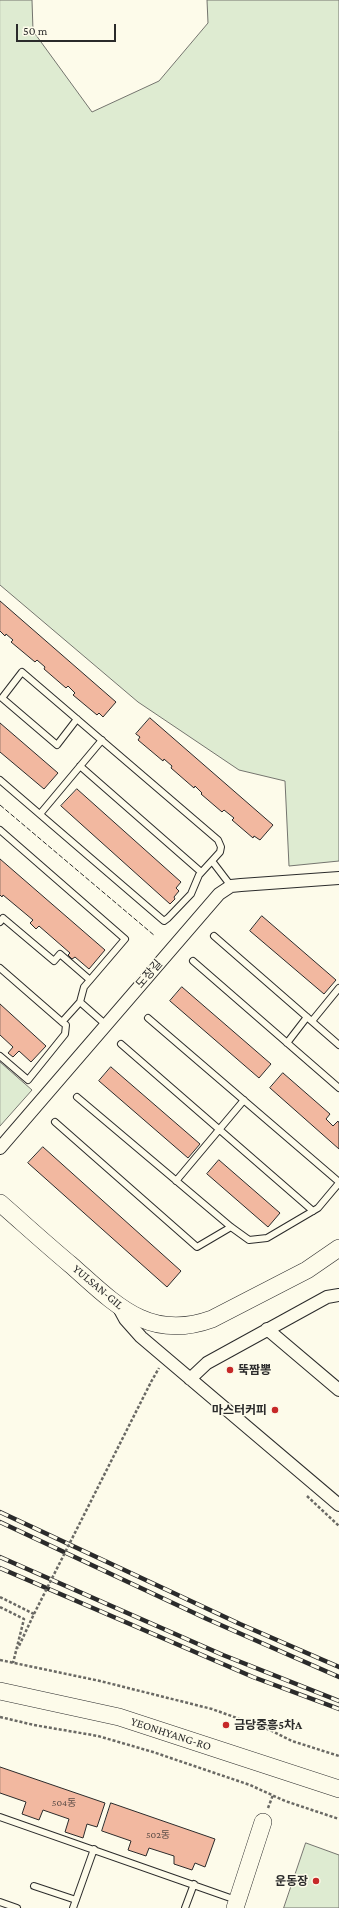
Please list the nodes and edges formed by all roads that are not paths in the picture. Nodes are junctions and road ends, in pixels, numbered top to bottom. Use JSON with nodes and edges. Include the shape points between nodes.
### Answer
{"nodes":[{"id":1,"x":77,"y":719,"type":"junction"},
{"id":2,"x":102,"y":740,"type":"junction"},
{"id":3,"x":80,"y":766,"type":"junction"},
{"id":4,"x":0,"y":780,"type":"edge"},
{"id":5,"x":40,"y":814,"type":"junction"},
{"id":6,"x":0,"y":830,"type":"edge"},
{"id":7,"x":212,"y":861,"type":"junction"},
{"id":8,"x":201,"y":872,"type":"junction"},
{"id":9,"x":339,"y":878,"type":"edge"},
{"id":10,"x":231,"y":886,"type":"junction"},
{"id":11,"x":0,"y":922,"type":"edge"},
{"id":12,"x":214,"y":936,"type":"dead end"},
{"id":13,"x":192,"y":961,"type":"dead end"},
{"id":14,"x":0,"y":968,"type":"edge"},
{"id":15,"x":90,"y":980,"type":"junction"},
{"id":16,"x":339,"y":988,"type":"edge"},
{"id":17,"x":80,"y":1002,"type":"junction"},
{"id":18,"x":148,"y":1018,"type":"dead end"},
{"id":19,"x":310,"y":1019,"type":"junction"},
{"id":20,"x":62,"y":1022,"type":"junction"},
{"id":21,"x":105,"y":1024,"type":"junction"},
{"id":22,"x":287,"y":1043,"type":"junction"},
{"id":23,"x":121,"y":1044,"type":"dead end"},
{"id":24,"x":339,"y":1045,"type":"edge"},
{"id":25,"x":0,"y":1056,"type":"edge"},
{"id":26,"x":339,"y":1088,"type":"edge"},
{"id":27,"x":77,"y":1097,"type":"dead end"},
{"id":28,"x":244,"y":1100,"type":"junction"},
{"id":29,"x":55,"y":1122,"type":"dead end"},
{"id":30,"x":219,"y":1129,"type":"junction"},
{"id":31,"x":0,"y":1148,"type":"edge"},
{"id":32,"x":176,"y":1181,"type":"junction"},
{"id":33,"x":339,"y":1182,"type":"edge"},
{"id":34,"x":0,"y":1203,"type":"edge"},
{"id":35,"x":313,"y":1211,"type":"junction"},
{"id":36,"x":231,"y":1227,"type":"junction"},
{"id":37,"x":339,"y":1248,"type":"edge"},
{"id":38,"x":339,"y":1295,"type":"edge"},
{"id":39,"x":120,"y":1308,"type":"junction"},
{"id":40,"x":267,"y":1329,"type":"junction"},
{"id":41,"x":190,"y":1379,"type":"junction"},
{"id":42,"x":339,"y":1390,"type":"edge"},
{"id":43,"x":339,"y":1505,"type":"edge"},
{"id":44,"x":0,"y":1691,"type":"edge"},
{"id":45,"x":339,"y":1789,"type":"edge"},
{"id":46,"x":0,"y":1817,"type":"edge"},
{"id":47,"x":263,"y":1822,"type":"dead end"},
{"id":48,"x":94,"y":1850,"type":"junction"},
{"id":49,"x":194,"y":1884,"type":"junction"},
{"id":50,"x":34,"y":1886,"type":"dead end"},
{"id":51,"x":76,"y":1900,"type":"junction"},
{"id":52,"x":0,"y":1902,"type":"edge"},
{"id":53,"x":236,"y":1904,"type":"edge"},
{"id":54,"x":17,"y":1908,"type":"edge"},
{"id":55,"x":73,"y":1908,"type":"edge"},
{"id":56,"x":185,"y":1908,"type":"edge"}],
"edges":[{"from":1,"to":1,"type":"lane","via":[[22,672],[2,698],[57,745]]},
{"from":1,"to":2,"type":"lane"},
{"from":2,"to":3,"type":"lane"},
{"from":2,"to":7,"type":"lane","via":[[218,840],[220,852]]},
{"from":3,"to":5,"type":"lane"},
{"from":3,"to":8,"type":"lane"},
{"from":4,"to":5,"type":"lane"},
{"from":5,"to":8,"type":"lane","via":[[164,921],[191,894]]},
{"from":6,"to":15,"type":"lane","via":[[125,939]]},
{"from":7,"to":8,"type":"lane"},
{"from":7,"to":10,"type":"lane"},
{"from":9,"to":10,"type":"street"},
{"from":10,"to":21,"type":"street","name":"도장길","via":[[218,894]]},
{"from":11,"to":15,"type":"lane","via":[[3,918],[54,961],[60,954]]},
{"from":12,"to":19,"type":"lane"},
{"from":13,"to":22,"type":"lane"},
{"from":14,"to":20,"type":"lane"},
{"from":15,"to":17,"type":"lane","via":[[84,987]]},
{"from":16,"to":19,"type":"lane"},
{"from":17,"to":20,"type":"lane"},
{"from":17,"to":21,"type":"lane"},
{"from":18,"to":28,"type":"lane"},
{"from":19,"to":22,"type":"lane"},
{"from":19,"to":24,"type":"lane"},
{"from":20,"to":25,"type":"lane","via":[[66,1025],[65,1034],[28,1080]]},
{"from":21,"to":31,"type":"street","name":"도장길"},
{"from":22,"to":26,"type":"lane"},
{"from":23,"to":30,"type":"lane"},
{"from":27,"to":32,"type":"lane"},
{"from":28,"to":30,"type":"lane"},
{"from":28,"to":33,"type":"lane"},
{"from":29,"to":36,"type":"lane","via":[[197,1247]]},
{"from":30,"to":32,"type":"lane"},
{"from":30,"to":35,"type":"lane"},
{"from":32,"to":36,"type":"lane"},
{"from":33,"to":35,"type":"lane"},
{"from":34,"to":39,"type":"street","name":"YULSAN-GIL"},
{"from":35,"to":36,"type":"lane","via":[[267,1238],[249,1240]]},
{"from":37,"to":39,"type":"street","name":"YULSAN-GIL","via":[[307,1270],[198,1324],[158,1324]]},
{"from":38,"to":40,"type":"street","via":[[327,1297]]},
{"from":39,"to":41,"type":"street","via":[[133,1329]]},
{"from":40,"to":41,"type":"street","via":[[207,1363]]},
{"from":40,"to":42,"type":"street"},
{"from":41,"to":43,"type":"street"},
{"from":44,"to":45,"type":"street","name":"YEONHYANG-RO","via":[[119,1717]]},
{"from":46,"to":48,"type":"lane"},
{"from":47,"to":53,"type":"street"},
{"from":48,"to":49,"type":"lane"},
{"from":48,"to":51,"type":"lane"},
{"from":49,"to":53,"type":"lane"},
{"from":49,"to":56,"type":"lane"},
{"from":50,"to":51,"type":"lane"},
{"from":51,"to":55,"type":"lane"},
{"from":52,"to":54,"type":"lane"}]}
